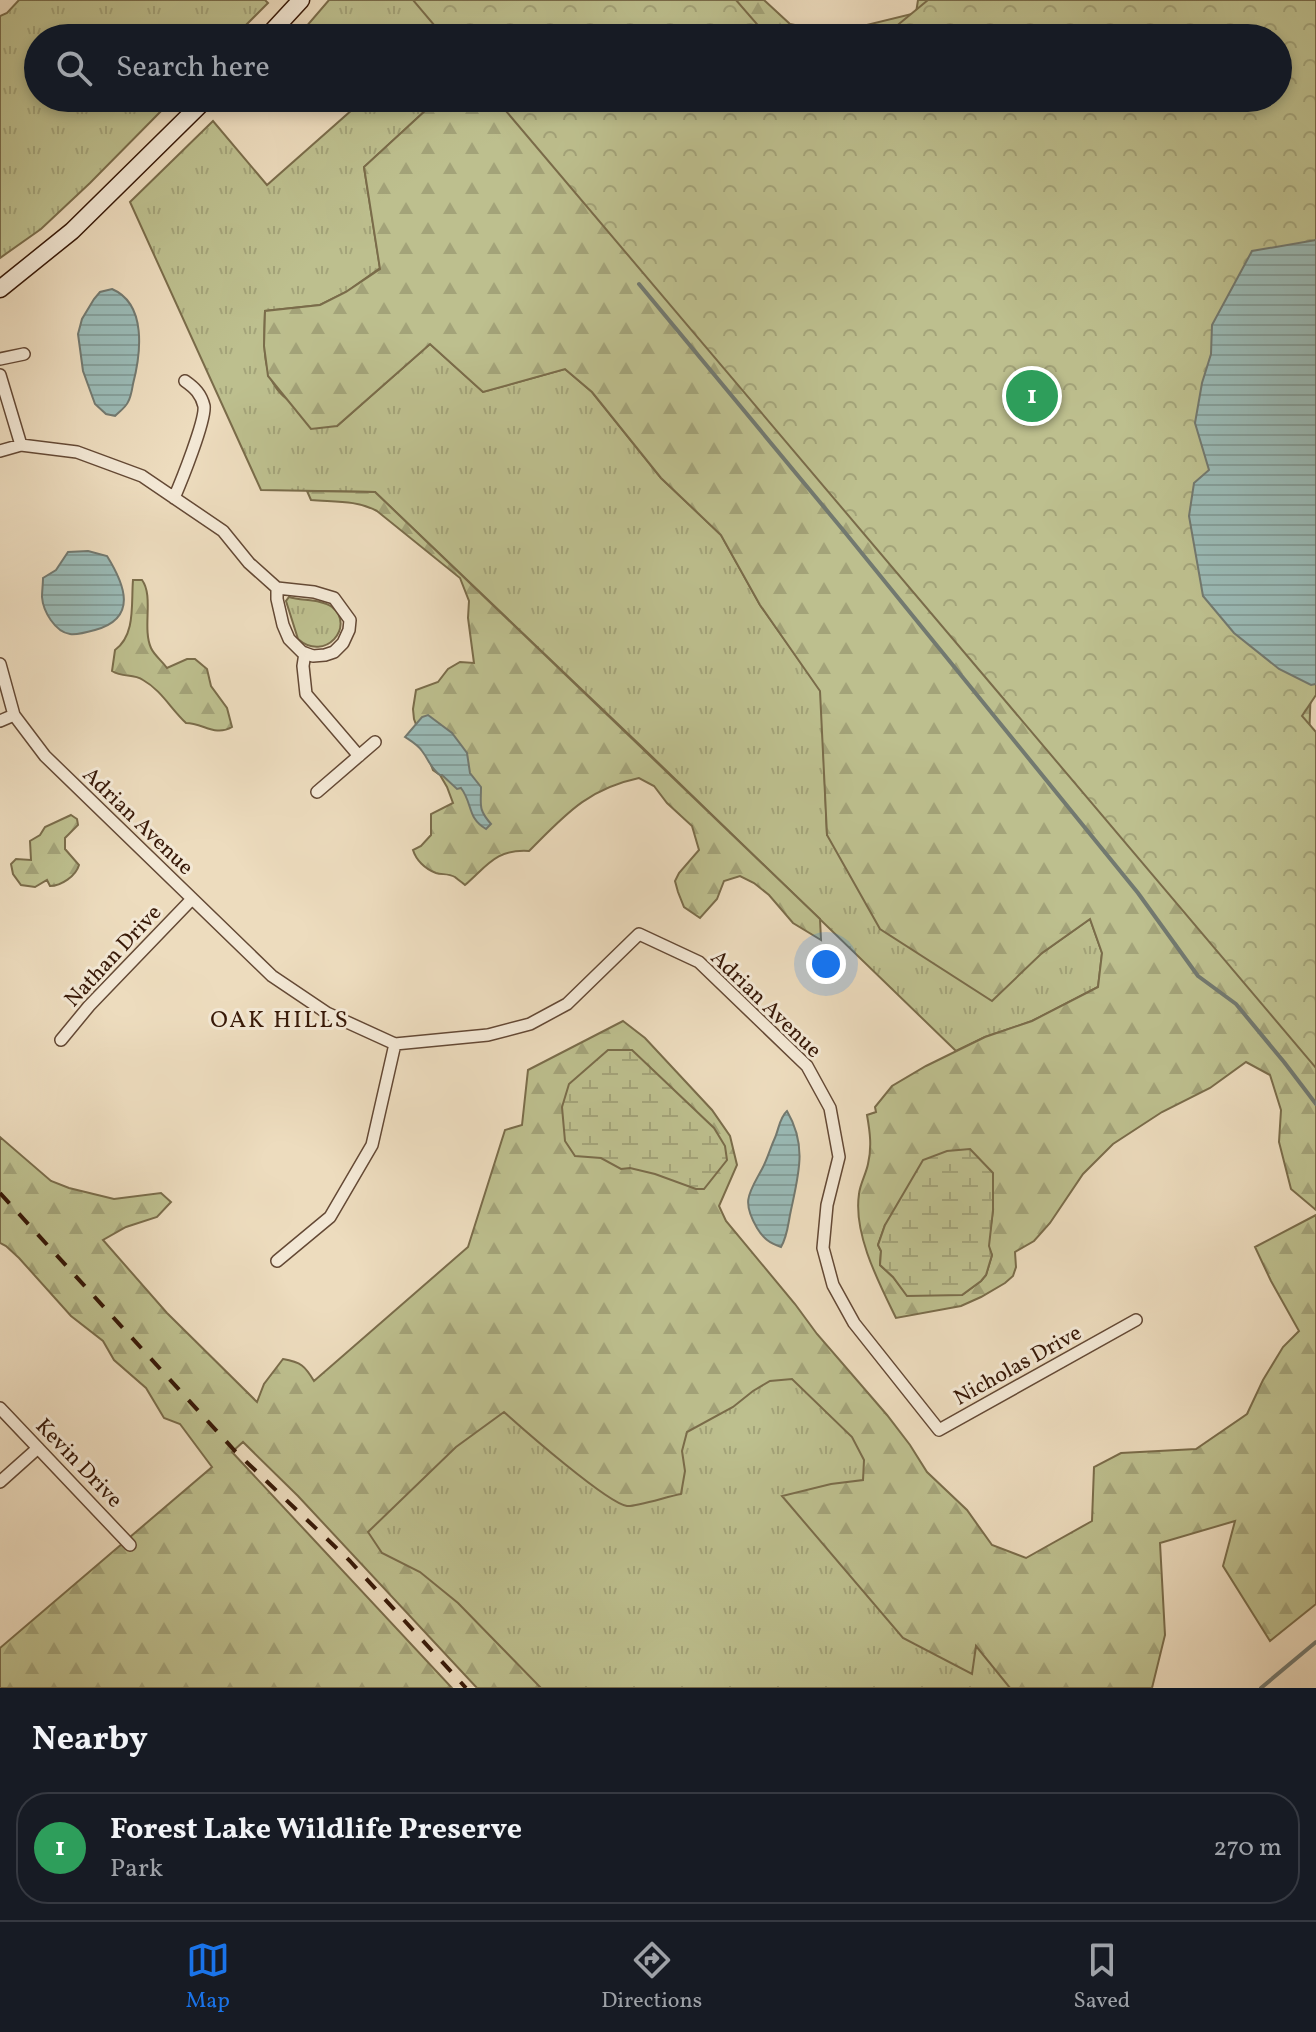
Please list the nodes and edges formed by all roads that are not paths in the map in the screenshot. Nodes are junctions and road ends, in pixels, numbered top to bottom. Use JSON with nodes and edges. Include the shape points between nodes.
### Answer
{"nodes":[{"id":1,"x":301,"y":0,"type":"edge"},
{"id":2,"x":279,"y":24,"type":"edge"},
{"id":3,"x":193,"y":112,"type":"edge"},
{"id":4,"x":0,"y":289,"type":"edge"},
{"id":5,"x":24,"y":354,"type":"dead end"},
{"id":6,"x":0,"y":359,"type":"edge"},
{"id":7,"x":0,"y":375,"type":"edge"},
{"id":8,"x":185,"y":381,"type":"dead end"},
{"id":9,"x":21,"y":445,"type":"junction"},
{"id":10,"x":0,"y":451,"type":"edge"},
{"id":11,"x":174,"y":498,"type":"junction"},
{"id":12,"x":277,"y":588,"type":"junction"},
{"id":13,"x":305,"y":653,"type":"junction"},
{"id":14,"x":0,"y":664,"type":"edge"},
{"id":15,"x":14,"y":715,"type":"junction"},
{"id":16,"x":0,"y":721,"type":"edge"},
{"id":17,"x":375,"y":742,"type":"dead end"},
{"id":18,"x":359,"y":756,"type":"junction"},
{"id":19,"x":317,"y":792,"type":"dead end"},
{"id":20,"x":192,"y":899,"type":"junction"},
{"id":21,"x":61,"y":1040,"type":"dead end"},
{"id":22,"x":395,"y":1044,"type":"junction"},
{"id":23,"x":277,"y":1261,"type":"dead end"},
{"id":24,"x":1136,"y":1320,"type":"dead end"},
{"id":25,"x":0,"y":1408,"type":"edge"},
{"id":26,"x":922,"y":1411,"type":"joint"},
{"id":27,"x":38,"y":1448,"type":"junction"},
{"id":28,"x":0,"y":1482,"type":"edge"},
{"id":29,"x":130,"y":1545,"type":"dead end"}],
"edges":[{"from":1,"to":2,"type":"main road"},
{"from":3,"to":4,"type":"main road","via":[[72,231]]},
{"from":5,"to":6,"type":"street"},
{"from":7,"to":9,"type":"street"},
{"from":8,"to":11,"type":"street","via":[[199,391],[205,409]]},
{"from":9,"to":10,"type":"street"},
{"from":9,"to":11,"type":"street","via":[[77,452],[140,475]]},
{"from":11,"to":12,"type":"street","via":[[223,531]]},
{"from":12,"to":13,"type":"street","via":[[288,636]]},
{"from":12,"to":13,"type":"street","via":[[334,598],[350,620],[343,643],[334,652]]},
{"from":13,"to":18,"type":"street","via":[[306,694]]},
{"from":14,"to":15,"type":"street","name":"Adrian Avenue"},
{"from":15,"to":16,"type":"street"},
{"from":15,"to":20,"type":"street","name":"Adrian Avenue","via":[[45,756]]},
{"from":17,"to":18,"type":"street"},
{"from":18,"to":19,"type":"street"},
{"from":20,"to":21,"type":"street","name":"Nathan Drive"},
{"from":20,"to":22,"type":"street","name":"Adrian Avenue","via":[[272,976],[327,1013]]},
{"from":22,"to":23,"type":"street","via":[[372,1145],[330,1217]]},
{"from":22,"to":26,"type":"street","name":"Adrian Avenue","via":[[488,1035],[530,1024],[567,1004],[639,934],[699,962],[807,1066],[830,1108],[839,1157],[823,1248],[833,1285],[854,1323]]},
{"from":24,"to":26,"type":"street","name":"Nicholas Drive","via":[[939,1430]]},
{"from":25,"to":27,"type":"street","name":"Kevin Drive"},
{"from":27,"to":28,"type":"street"},
{"from":27,"to":29,"type":"street","name":"Kevin Drive"}]}
